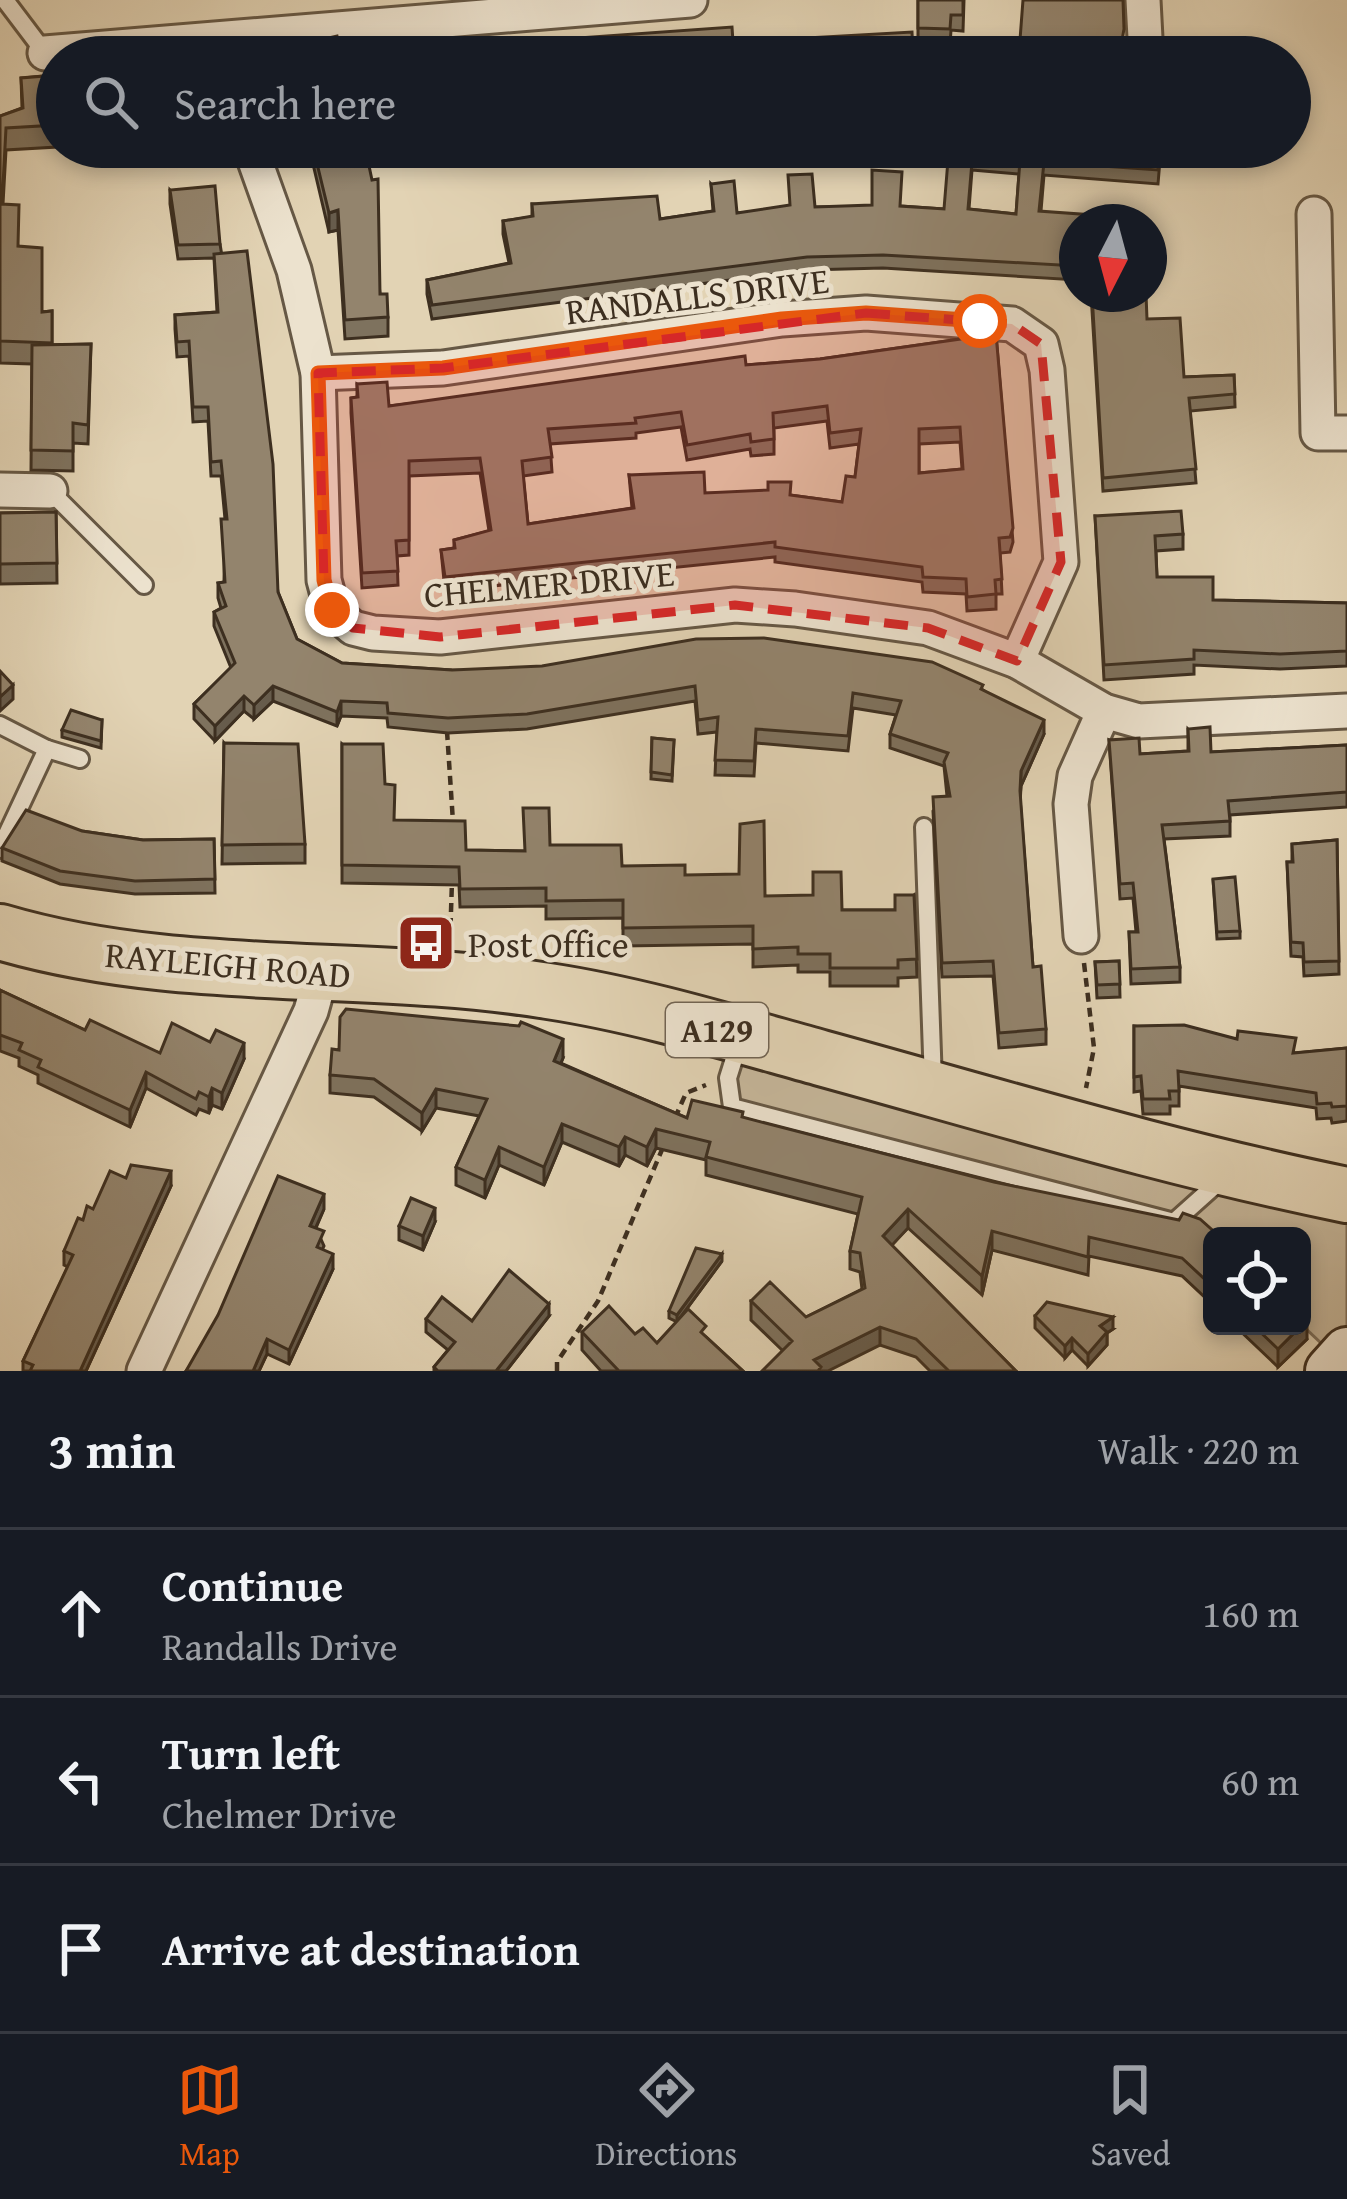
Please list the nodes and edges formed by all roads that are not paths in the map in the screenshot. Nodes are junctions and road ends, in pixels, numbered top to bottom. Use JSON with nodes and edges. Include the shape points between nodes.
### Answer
{"nodes":[{"id":1,"x":4,"y":0,"type":"edge"},
{"id":2,"x":690,"y":0,"type":"edge"},
{"id":3,"x":1143,"y":0,"type":"edge"},
{"id":4,"x":458,"y":8,"type":"edge"},
{"id":5,"x":294,"y":36,"type":"edge"},
{"id":6,"x":1145,"y":36,"type":"edge"},
{"id":7,"x":36,"y":41,"type":"edge"},
{"id":8,"x":258,"y":168,"type":"edge"},
{"id":9,"x":1325,"y":236,"type":"edge"},
{"id":10,"x":318,"y":373,"type":"junction"},
{"id":11,"x":1347,"y":433,"type":"edge"},
{"id":12,"x":0,"y":490,"type":"edge"},
{"id":13,"x":50,"y":491,"type":"joint"},
{"id":14,"x":144,"y":585,"type":"dead end"},
{"id":15,"x":1017,"y":661,"type":"junction"},
{"id":16,"x":1104,"y":711,"type":"junction"},
{"id":17,"x":1347,"y":711,"type":"edge"},
{"id":18,"x":0,"y":725,"type":"edge"},
{"id":19,"x":47,"y":749,"type":"junction"},
{"id":20,"x":80,"y":759,"type":"dead end"},
{"id":21,"x":924,"y":827,"type":"dead end"},
{"id":22,"x":0,"y":849,"type":"edge"},
{"id":23,"x":0,"y":932,"type":"edge"},
{"id":24,"x":1081,"y":936,"type":"road end"},
{"id":25,"x":321,"y":975,"type":"junction"},
{"id":26,"x":734,"y":1057,"type":"junction"},
{"id":27,"x":933,"y":1089,"type":"junction"},
{"id":28,"x":1231,"y":1172,"type":"junction"},
{"id":29,"x":1347,"y":1196,"type":"edge"},
{"id":30,"x":1347,"y":1352,"type":"edge"},
{"id":31,"x":145,"y":1371,"type":"edge"},
{"id":32,"x":1330,"y":1371,"type":"edge"}],
"edges":[{"from":1,"to":7,"type":"lane"},
{"from":2,"to":4,"type":"street"},
{"from":3,"to":6,"type":"street"},
{"from":4,"to":5,"type":"street"},
{"from":8,"to":10,"type":"street","name":"CHELMER DRIVE","via":[[294,270]]},
{"from":9,"to":11,"type":"street","via":[[1318,433]]},
{"from":10,"to":15,"type":"street","name":"CHELMER DRIVE","via":[[324,580],[332,610],[353,628],[440,637],[735,605],[928,628]]},
{"from":10,"to":15,"type":"street","name":"RANDALLS DRIVE","via":[[443,368],[866,313],[1012,324],[1041,344],[1047,370],[1061,562]]},
{"from":12,"to":13,"type":"street"},
{"from":13,"to":14,"type":"lane"},
{"from":15,"to":16,"type":"street","name":"CHELMER DRIVE"},
{"from":16,"to":17,"type":"street","name":"CHELMER DRIVE","via":[[1138,722]]},
{"from":16,"to":24,"type":"street","via":[[1071,804]]},
{"from":18,"to":19,"type":"lane"},
{"from":19,"to":20,"type":"lane"},
{"from":19,"to":22,"type":"lane"},
{"from":21,"to":27,"type":"lane"},
{"from":23,"to":25,"type":"main road","name":"RAYLEIGH ROAD","number":"A129","via":[[95,953]]},
{"from":25,"to":26,"type":"main road","name":"RAYLEIGH ROAD","number":"A129","via":[[449,977],[552,991]]},
{"from":25,"to":31,"type":"street"},
{"from":26,"to":27,"type":"main road","name":"RAYLEIGH ROAD","number":"A129"},
{"from":26,"to":28,"type":"lane","via":[[732,1107],[1174,1222]]},
{"from":27,"to":28,"type":"main road","name":"RAYLEIGH ROAD","number":"A129"},
{"from":28,"to":29,"type":"main road","name":"RAYLEIGH ROAD","number":"A129"},
{"from":30,"to":32,"type":"street"}]}
